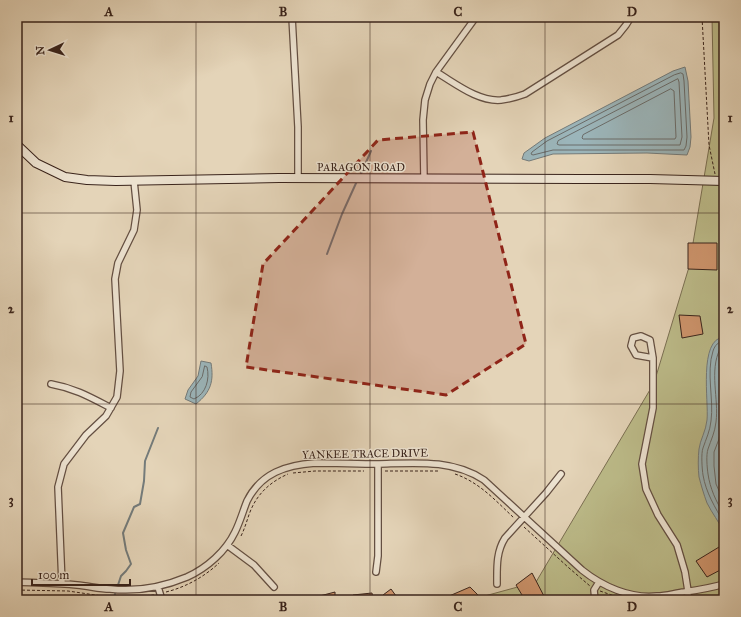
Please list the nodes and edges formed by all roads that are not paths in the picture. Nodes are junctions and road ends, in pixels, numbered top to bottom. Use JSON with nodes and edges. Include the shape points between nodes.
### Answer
{"nodes":[{"id":1,"x":292,"y":17,"type":"edge"},
{"id":2,"x":476,"y":17,"type":"edge"},
{"id":3,"x":631,"y":17,"type":"edge"},
{"id":4,"x":436,"y":72,"type":"junction"},
{"id":5,"x":17,"y":145,"type":"edge"},
{"id":6,"x":298,"y":178,"type":"junction"},
{"id":7,"x":424,"y":179,"type":"junction"},
{"id":8,"x":134,"y":181,"type":"junction"},
{"id":9,"x":721,"y":181,"type":"edge"},
{"id":10,"x":653,"y":358,"type":"junction"},
{"id":11,"x":51,"y":384,"type":"dead end"},
{"id":12,"x":111,"y":408,"type":"junction"},
{"id":13,"x":378,"y":464,"type":"junction"},
{"id":14,"x":561,"y":474,"type":"dead end"},
{"id":15,"x":524,"y":517,"type":"junction"},
{"id":16,"x":227,"y":545,"type":"junction"},
{"id":17,"x":376,"y":572,"type":"dead end"},
{"id":18,"x":17,"y":582,"type":"edge"},
{"id":19,"x":599,"y":582,"type":"junction"},
{"id":20,"x":62,"y":584,"type":"junction"},
{"id":21,"x":497,"y":584,"type":"dead end"},
{"id":22,"x":724,"y":584,"type":"edge"},
{"id":23,"x":158,"y":587,"type":"junction"},
{"id":24,"x":274,"y":587,"type":"dead end"},
{"id":25,"x":688,"y":591,"type":"junction"},
{"id":26,"x":161,"y":597,"type":"edge"},
{"id":27,"x":656,"y":598,"type":"edge"},
{"id":28,"x":595,"y":600,"type":"edge"},
{"id":29,"x":688,"y":600,"type":"edge"}],
"edges":[{"from":1,"to":6,"type":"street"},
{"from":2,"to":4,"type":"street"},
{"from":3,"to":4,"type":"street","via":[[618,35],[525,94],[512,98],[484,98]]},
{"from":4,"to":7,"type":"street","via":[[425,100]]},
{"from":5,"to":8,"type":"street","name":"PARAGON ROAD","via":[[36,163],[65,177]]},
{"from":6,"to":7,"type":"street","name":"PARAGON ROAD"},
{"from":6,"to":8,"type":"street","name":"PARAGON ROAD"},
{"from":7,"to":9,"type":"street","name":"PARAGON ROAD"},
{"from":8,"to":12,"type":"street","via":[[137,210],[134,230],[118,264],[115,279],[120,371],[117,397]]},
{"from":10,"to":10,"type":"street","via":[[650,340],[641,336],[633,338],[631,346],[636,355]]},
{"from":10,"to":25,"type":"street","via":[[653,408],[642,464],[646,489],[658,515],[677,545]]},
{"from":11,"to":12,"type":"street","via":[[82,392]]},
{"from":12,"to":20,"type":"street","via":[[64,464],[58,488]]},
{"from":13,"to":15,"type":"street","name":"YANKEE TRACE DRIVE","via":[[440,464],[469,471],[484,480]]},
{"from":13,"to":16,"type":"street","name":"YANKEE TRACE DRIVE","via":[[298,464],[271,474],[247,501],[236,531]]},
{"from":13,"to":17,"type":"street"},
{"from":14,"to":15,"type":"street"},
{"from":15,"to":19,"type":"street","name":"YANKEE TRACE DRIVE","via":[[582,570]]},
{"from":15,"to":21,"type":"street","via":[[506,538],[499,551]]},
{"from":16,"to":23,"type":"street","name":"YANKEE TRACE DRIVE","via":[[213,560],[196,572]]},
{"from":16,"to":24,"type":"street","via":[[254,564]]},
{"from":18,"to":20,"type":"street","name":"YANKEE TRACE DRIVE"},
{"from":19,"to":27,"type":"street","name":"YANKEE TRACE DRIVE","via":[[628,593]]},
{"from":19,"to":28,"type":"street","via":[[595,588]]},
{"from":20,"to":23,"type":"street","name":"YANKEE TRACE DRIVE","via":[[125,590]]},
{"from":22,"to":25,"type":"street","name":"YANKEE TRACE DRIVE"},
{"from":23,"to":26,"type":"street"},
{"from":25,"to":27,"type":"street","name":"YANKEE TRACE DRIVE"},
{"from":25,"to":29,"type":"street"}]}
